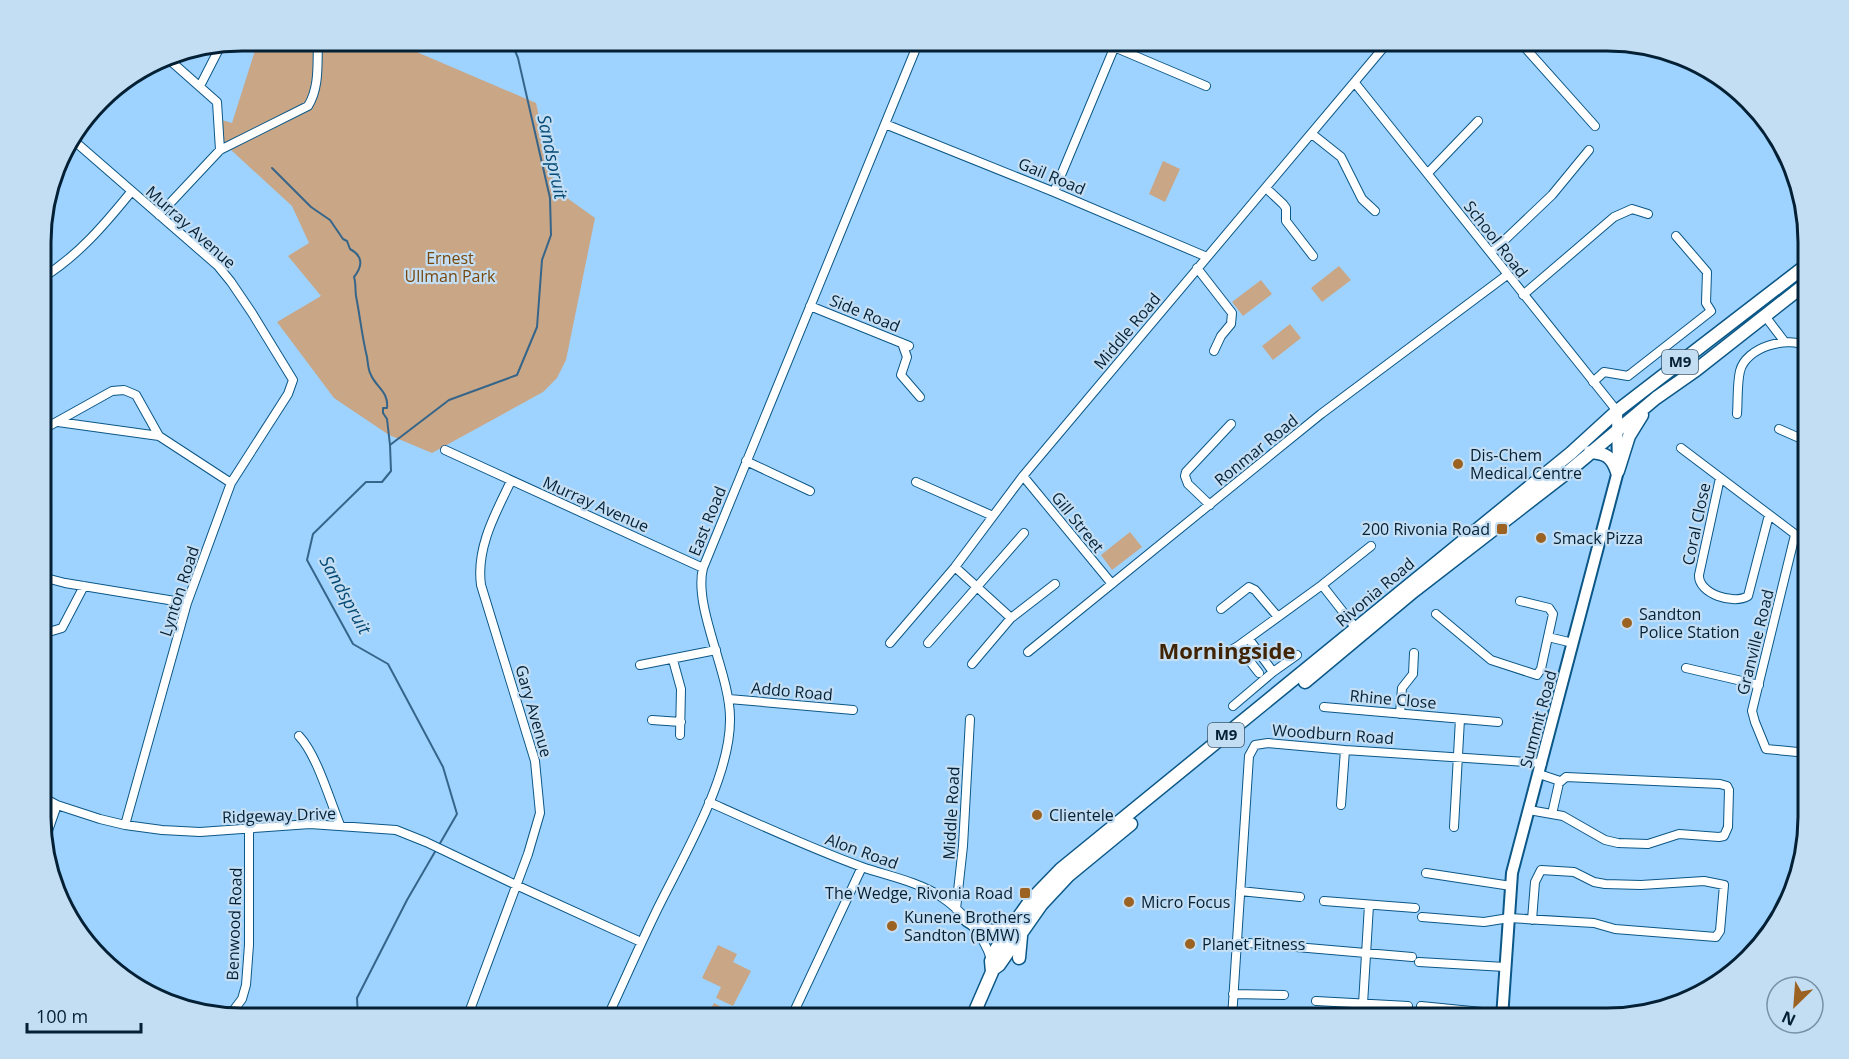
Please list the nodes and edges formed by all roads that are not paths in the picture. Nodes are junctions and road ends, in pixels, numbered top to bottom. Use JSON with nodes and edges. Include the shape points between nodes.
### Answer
{"nodes":[{"id":1,"x":318,"y":51,"type":"edge"},
{"id":2,"x":915,"y":51,"type":"edge"},
{"id":3,"x":1112,"y":51,"type":"edge"},
{"id":4,"x":1130,"y":51,"type":"edge"},
{"id":5,"x":1380,"y":51,"type":"edge"},
{"id":6,"x":1529,"y":51,"type":"edge"},
{"id":7,"x":217,"y":53,"type":"edge"},
{"id":8,"x":175,"y":64,"type":"edge"},
{"id":9,"x":1355,"y":82,"type":"junction"},
{"id":10,"x":200,"y":86,"type":"junction"},
{"id":11,"x":1206,"y":86,"type":"dead end"},
{"id":12,"x":1478,"y":121,"type":"dead end"},
{"id":13,"x":885,"y":124,"type":"junction"},
{"id":14,"x":1595,"y":126,"type":"dead end"},
{"id":15,"x":1312,"y":134,"type":"junction"},
{"id":16,"x":78,"y":145,"type":"edge"},
{"id":17,"x":220,"y":150,"type":"junction"},
{"id":18,"x":1589,"y":150,"type":"dead end"},
{"id":19,"x":1428,"y":173,"type":"junction"},
{"id":20,"x":1266,"y":188,"type":"junction"},
{"id":21,"x":131,"y":192,"type":"junction"},
{"id":22,"x":1054,"y":192,"type":"junction"},
{"id":23,"x":1375,"y":210,"type":"dead end"},
{"id":24,"x":1648,"y":214,"type":"dead end"},
{"id":25,"x":159,"y":215,"type":"junction"},
{"id":26,"x":1676,"y":236,"type":"dead end"},
{"id":27,"x":1491,"y":253,"type":"junction"},
{"id":28,"x":1313,"y":256,"type":"dead end"},
{"id":29,"x":1207,"y":257,"type":"junction"},
{"id":30,"x":1197,"y":268,"type":"junction"},
{"id":31,"x":51,"y":271,"type":"edge"},
{"id":32,"x":1798,"y":272,"type":"edge"},
{"id":33,"x":1507,"y":275,"type":"junction"},
{"id":34,"x":1798,"y":290,"type":"edge"},
{"id":35,"x":1523,"y":295,"type":"junction"},
{"id":36,"x":810,"y":306,"type":"junction"},
{"id":37,"x":1765,"y":316,"type":"junction"},
{"id":38,"x":1784,"y":341,"type":"junction"},
{"id":39,"x":1798,"y":343,"type":"edge"},
{"id":40,"x":1214,"y":351,"type":"dead end"},
{"id":41,"x":293,"y":380,"type":"joint"},
{"id":42,"x":1593,"y":382,"type":"junction"},
{"id":43,"x":920,"y":398,"type":"dead end"},
{"id":44,"x":1656,"y":398,"type":"junction"},
{"id":45,"x":1617,"y":411,"type":"junction"},
{"id":46,"x":1737,"y":414,"type":"dead end"},
{"id":47,"x":58,"y":422,"type":"junction"},
{"id":48,"x":1231,"y":424,"type":"dead end"},
{"id":49,"x":51,"y":426,"type":"edge"},
{"id":50,"x":1779,"y":429,"type":"dead end"},
{"id":51,"x":1617,"y":431,"type":"junction"},
{"id":52,"x":159,"y":435,"type":"junction"},
{"id":53,"x":1798,"y":437,"type":"edge"},
{"id":54,"x":1680,"y":448,"type":"dead end"},
{"id":55,"x":445,"y":450,"type":"dead end"},
{"id":56,"x":1590,"y":452,"type":"junction"},
{"id":57,"x":746,"y":461,"type":"junction"},
{"id":58,"x":1617,"y":472,"type":"junction"},
{"id":59,"x":1023,"y":476,"type":"junction"},
{"id":60,"x":1720,"y":478,"type":"junction"},
{"id":61,"x":511,"y":481,"type":"junction"},
{"id":62,"x":916,"y":482,"type":"dead end"},
{"id":63,"x":231,"y":483,"type":"junction"},
{"id":64,"x":810,"y":491,"type":"dead end"},
{"id":65,"x":1210,"y":505,"type":"junction"},
{"id":66,"x":1769,"y":515,"type":"junction"},
{"id":67,"x":993,"y":516,"type":"junction"},
{"id":68,"x":1024,"y":533,"type":"dead end"},
{"id":69,"x":1470,"y":535,"type":"junction"},
{"id":70,"x":1487,"y":535,"type":"junction"},
{"id":71,"x":1795,"y":535,"type":"junction"},
{"id":72,"x":1798,"y":537,"type":"edge"},
{"id":73,"x":1371,"y":546,"type":"dead end"},
{"id":74,"x":955,"y":567,"type":"junction"},
{"id":75,"x":702,"y":568,"type":"junction"},
{"id":76,"x":51,"y":578,"type":"edge"},
{"id":77,"x":1055,"y":584,"type":"dead end"},
{"id":78,"x":1112,"y":584,"type":"junction"},
{"id":79,"x":1322,"y":585,"type":"junction"},
{"id":80,"x":84,"y":586,"type":"junction"},
{"id":81,"x":976,"y":586,"type":"junction"},
{"id":82,"x":1520,"y":601,"type":"dead end"},
{"id":83,"x":187,"y":603,"type":"junction"},
{"id":84,"x":1221,"y":609,"type":"dead end"},
{"id":85,"x":1436,"y":614,"type":"dead end"},
{"id":86,"x":1278,"y":617,"type":"junction"},
{"id":87,"x":1011,"y":618,"type":"junction"},
{"id":88,"x":51,"y":631,"type":"edge"},
{"id":89,"x":1359,"y":632,"type":"junction"},
{"id":90,"x":1548,"y":637,"type":"junction"},
{"id":91,"x":1249,"y":639,"type":"junction"},
{"id":92,"x":928,"y":643,"type":"dead end"},
{"id":93,"x":890,"y":644,"type":"dead end"},
{"id":94,"x":1573,"y":644,"type":"junction"},
{"id":95,"x":1238,"y":646,"type":"junction"},
{"id":96,"x":716,"y":650,"type":"junction"},
{"id":97,"x":1028,"y":652,"type":"dead end"},
{"id":98,"x":1218,"y":653,"type":"dead end"},
{"id":99,"x":1414,"y":653,"type":"dead end"},
{"id":100,"x":1297,"y":655,"type":"dead end"},
{"id":101,"x":673,"y":660,"type":"junction"},
{"id":102,"x":972,"y":664,"type":"dead end"},
{"id":103,"x":640,"y":665,"type":"dead end"},
{"id":104,"x":1686,"y":668,"type":"dead end"},
{"id":105,"x":1273,"y":672,"type":"junction"},
{"id":106,"x":1259,"y":673,"type":"dead end"},
{"id":107,"x":1759,"y":685,"type":"junction"},
{"id":108,"x":729,"y":699,"type":"junction"},
{"id":109,"x":1233,"y":706,"type":"dead end"},
{"id":110,"x":1324,"y":707,"type":"dead end"},
{"id":111,"x":853,"y":711,"type":"dead end"},
{"id":112,"x":1400,"y":714,"type":"junction"},
{"id":113,"x":970,"y":718,"type":"dead end"},
{"id":114,"x":1460,"y":719,"type":"junction"},
{"id":115,"x":652,"y":720,"type":"dead end"},
{"id":116,"x":681,"y":722,"type":"junction"},
{"id":117,"x":1498,"y":722,"type":"dead end"},
{"id":118,"x":680,"y":735,"type":"dead end"},
{"id":119,"x":299,"y":736,"type":"dead end"},
{"id":120,"x":1345,"y":750,"type":"junction"},
{"id":121,"x":1798,"y":752,"type":"edge"},
{"id":122,"x":1458,"y":758,"type":"junction"},
{"id":123,"x":1540,"y":769,"type":"junction"},
{"id":124,"x":1560,"y":781,"type":"junction"},
{"id":125,"x":51,"y":802,"type":"edge"},
{"id":126,"x":709,"y":802,"type":"junction"},
{"id":127,"x":57,"y":805,"type":"junction"},
{"id":128,"x":1341,"y":805,"type":"dead end"},
{"id":129,"x":1529,"y":810,"type":"junction"},
{"id":130,"x":1552,"y":814,"type":"junction"},
{"id":131,"x":51,"y":821,"type":"edge"},
{"id":132,"x":125,"y":825,"type":"junction"},
{"id":133,"x":340,"y":825,"type":"junction"},
{"id":134,"x":1454,"y":827,"type":"dead end"},
{"id":135,"x":249,"y":829,"type":"junction"},
{"id":136,"x":862,"y":867,"type":"junction"},
{"id":137,"x":1426,"y":873,"type":"dead end"},
{"id":138,"x":516,"y":885,"type":"junction"},
{"id":139,"x":1510,"y":885,"type":"junction"},
{"id":140,"x":1240,"y":891,"type":"junction"},
{"id":141,"x":1300,"y":897,"type":"dead end"},
{"id":142,"x":1324,"y":901,"type":"dead end"},
{"id":143,"x":1369,"y":905,"type":"junction"},
{"id":144,"x":1415,"y":908,"type":"dead end"},
{"id":145,"x":956,"y":909,"type":"junction"},
{"id":146,"x":1422,"y":916,"type":"dead end"},
{"id":147,"x":1509,"y":918,"type":"junction"},
{"id":148,"x":967,"y":920,"type":"junction"},
{"id":149,"x":1532,"y":920,"type":"junction"},
{"id":150,"x":1020,"y":924,"type":"junction"},
{"id":151,"x":641,"y":942,"type":"junction"},
{"id":152,"x":1237,"y":942,"type":"junction"},
{"id":153,"x":1366,"y":953,"type":"junction"},
{"id":154,"x":995,"y":958,"type":"junction"},
{"id":155,"x":1019,"y":958,"type":"dead end"},
{"id":156,"x":1505,"y":967,"type":"junction"},
{"id":157,"x":1233,"y":994,"type":"junction"},
{"id":158,"x":1284,"y":995,"type":"dead end"},
{"id":159,"x":1316,"y":1001,"type":"dead end"},
{"id":160,"x":1363,"y":1004,"type":"junction"},
{"id":161,"x":1408,"y":1006,"type":"dead end"},
{"id":162,"x":1421,"y":1006,"type":"dead end"},
{"id":163,"x":236,"y":1007,"type":"edge"},
{"id":164,"x":471,"y":1008,"type":"edge"},
{"id":165,"x":611,"y":1008,"type":"edge"},
{"id":166,"x":796,"y":1008,"type":"edge"},
{"id":167,"x":976,"y":1008,"type":"edge"},
{"id":168,"x":1232,"y":1008,"type":"edge"},
{"id":169,"x":1437,"y":1008,"type":"edge"},
{"id":170,"x":1502,"y":1008,"type":"edge"}],
"edges":[{"from":1,"to":17,"type":"street","via":[[317,81],[308,106]]},
{"from":2,"to":13,"type":"street","name":"East Road"},
{"from":3,"to":22,"type":"street"},
{"from":4,"to":11,"type":"street"},
{"from":5,"to":9,"type":"street","name":"Middle Road"},
{"from":6,"to":14,"type":"street"},
{"from":7,"to":10,"type":"street"},
{"from":8,"to":10,"type":"street"},
{"from":9,"to":15,"type":"street","name":"Middle Road"},
{"from":9,"to":19,"type":"street","name":"School Road"},
{"from":10,"to":17,"type":"street","via":[[217,102]]},
{"from":12,"to":19,"type":"street"},
{"from":13,"to":22,"type":"street","name":"Gail Road"},
{"from":13,"to":36,"type":"street","name":"East Road"},
{"from":15,"to":20,"type":"street","name":"Middle Road"},
{"from":15,"to":23,"type":"street","via":[[1341,157],[1362,199]]},
{"from":16,"to":21,"type":"street","name":"Murray Avenue"},
{"from":17,"to":25,"type":"street"},
{"from":18,"to":27,"type":"street","via":[[1552,195]]},
{"from":19,"to":27,"type":"street","name":"School Road"},
{"from":20,"to":28,"type":"street","via":[[1286,208],[1286,221]]},
{"from":20,"to":29,"type":"street","name":"Middle Road"},
{"from":21,"to":25,"type":"street","name":"Murray Avenue"},
{"from":21,"to":31,"type":"street","via":[[78,251]]},
{"from":22,"to":29,"type":"street","name":"Gail Road"},
{"from":24,"to":35,"type":"street","via":[[1632,209],[1614,217]]},
{"from":25,"to":41,"type":"street","name":"Murray Avenue","via":[[231,282]]},
{"from":26,"to":42,"type":"street","via":[[1707,272],[1707,303],[1711,311],[1628,376],[1604,372]]},
{"from":27,"to":33,"type":"street","name":"School Road"},
{"from":29,"to":30,"type":"street","name":"Middle Road"},
{"from":30,"to":40,"type":"street","via":[[1232,313],[1231,324]]},
{"from":30,"to":59,"type":"street","name":"Middle Road"},
{"from":32,"to":45,"type":"main road","name":"Rivonia Road","number":"M9"},
{"from":33,"to":35,"type":"street","name":"School Road"},
{"from":33,"to":65,"type":"street","name":"Ronmar Road","via":[[1322,414]]},
{"from":34,"to":37,"type":"main road","name":"Rivonia Road","number":"M9"},
{"from":35,"to":42,"type":"street","name":"School Road"},
{"from":36,"to":43,"type":"street","name":"Side Road","via":[[906,345],[901,375]]},
{"from":36,"to":57,"type":"street","name":"East Road"},
{"from":37,"to":38,"type":"street"},
{"from":37,"to":44,"type":"main road","name":"Rivonia Road","number":"M9"},
{"from":38,"to":39,"type":"street"},
{"from":38,"to":46,"type":"street","via":[[1745,362],[1740,370]]},
{"from":41,"to":63,"type":"street","name":"Lynton Road"},
{"from":42,"to":45,"type":"street","name":"School Road"},
{"from":44,"to":51,"type":"main road","name":"Rivonia Road","number":"M9"},
{"from":44,"to":58,"type":"main road","via":[[1631,430]]},
{"from":45,"to":51,"type":"main road","name":"Summit Road"},
{"from":45,"to":69,"type":"main road","name":"Rivonia Road","number":"M9"},
{"from":47,"to":49,"type":"street"},
{"from":47,"to":52,"type":"street"},
{"from":47,"to":52,"type":"street","via":[[112,391],[124,390],[136,395]]},
{"from":48,"to":65,"type":"street","via":[[1186,472],[1188,484]]},
{"from":50,"to":53,"type":"street"},
{"from":51,"to":56,"type":"main road","name":"Rivonia Road","number":"M9"},
{"from":51,"to":58,"type":"main road","name":"Summit Road"},
{"from":52,"to":63,"type":"street"},
{"from":54,"to":60,"type":"street"},
{"from":55,"to":61,"type":"street","name":"Murray Avenue"},
{"from":56,"to":58,"type":"main road","via":[[1610,458]]},
{"from":56,"to":70,"type":"main road","name":"Rivonia Road","number":"M9"},
{"from":57,"to":64,"type":"street"},
{"from":57,"to":75,"type":"street","name":"East Road"},
{"from":58,"to":94,"type":"main road","name":"Summit Road"},
{"from":59,"to":67,"type":"street","name":"Middle Road"},
{"from":59,"to":78,"type":"street","name":"Gill Street"},
{"from":60,"to":66,"type":"street"},
{"from":60,"to":66,"type":"street","name":"Coral Close","via":[[1699,575],[1704,588],[1732,599],[1748,596]]},
{"from":61,"to":75,"type":"street","name":"Murray Avenue"},
{"from":61,"to":138,"type":"street","name":"Gary Avenue","via":[[488,532],[479,566],[481,585],[535,761],[540,813]]},
{"from":62,"to":67,"type":"street"},
{"from":63,"to":83,"type":"street","name":"Lynton Road"},
{"from":65,"to":78,"type":"street","name":"Ronmar Road"},
{"from":66,"to":71,"type":"street"},
{"from":67,"to":74,"type":"street","name":"Middle Road"},
{"from":68,"to":81,"type":"street"},
{"from":69,"to":70,"type":"main road"},
{"from":69,"to":89,"type":"main road","name":"Rivonia Road","number":"M9"},
{"from":70,"to":89,"type":"main road","name":"Rivonia Road","number":"M9"},
{"from":71,"to":72,"type":"street"},
{"from":71,"to":107,"type":"street","name":"Granville Road"},
{"from":73,"to":79,"type":"street"},
{"from":74,"to":81,"type":"street"},
{"from":74,"to":93,"type":"street","name":"Middle Road"},
{"from":75,"to":96,"type":"street","name":"East Road","via":[[704,603]]},
{"from":76,"to":80,"type":"street"},
{"from":77,"to":87,"type":"street"},
{"from":78,"to":97,"type":"street","name":"Ronmar Road"},
{"from":79,"to":86,"type":"street"},
{"from":79,"to":89,"type":"street"},
{"from":80,"to":83,"type":"street"},
{"from":80,"to":88,"type":"street","via":[[62,628]]},
{"from":81,"to":87,"type":"street"},
{"from":81,"to":92,"type":"street"},
{"from":82,"to":90,"type":"street","via":[[1552,610]]},
{"from":83,"to":132,"type":"street","name":"Lynton Road"},
{"from":84,"to":86,"type":"street","via":[[1249,587]]},
{"from":85,"to":90,"type":"street","via":[[1491,660],[1534,674],[1540,672]]},
{"from":86,"to":91,"type":"street"},
{"from":87,"to":102,"type":"street"},
{"from":89,"to":150,"type":"main road","name":"Rivonia Road","number":"M9","via":[[1069,875]]},
{"from":90,"to":94,"type":"street"},
{"from":91,"to":95,"type":"street"},
{"from":91,"to":105,"type":"street"},
{"from":94,"to":123,"type":"main road","name":"Summit Road"},
{"from":95,"to":98,"type":"street"},
{"from":95,"to":106,"type":"street"},
{"from":96,"to":101,"type":"street"},
{"from":96,"to":108,"type":"street","name":"East Road"},
{"from":99,"to":112,"type":"street","via":[[1413,674],[1402,688]]},
{"from":100,"to":105,"type":"street"},
{"from":101,"to":103,"type":"street"},
{"from":101,"to":116,"type":"street","via":[[681,689]]},
{"from":104,"to":107,"type":"street"},
{"from":105,"to":109,"type":"street"},
{"from":107,"to":121,"type":"street","name":"Granville Road","via":[[1752,713],[1765,748]]},
{"from":108,"to":111,"type":"street","name":"Addo Road"},
{"from":108,"to":126,"type":"street","name":"East Road","via":[[730,737]]},
{"from":110,"to":112,"type":"street","name":"Rhine Close"},
{"from":112,"to":114,"type":"street","name":"Rhine Close"},
{"from":113,"to":145,"type":"street","name":"Middle Road"},
{"from":114,"to":117,"type":"street","name":"Rhine Close"},
{"from":114,"to":122,"type":"street"},
{"from":115,"to":116,"type":"street"},
{"from":116,"to":118,"type":"street"},
{"from":119,"to":133,"type":"street"},
{"from":120,"to":122,"type":"street","name":"Woodburn Road"},
{"from":120,"to":128,"type":"street"},
{"from":120,"to":140,"type":"street","name":"Woodburn Road","via":[[1268,742],[1253,747],[1249,756]]},
{"from":122,"to":123,"type":"street","name":"Woodburn Road"},
{"from":122,"to":134,"type":"street"},
{"from":123,"to":124,"type":"street","name":"Woodburn Road"},
{"from":123,"to":129,"type":"main road","name":"Summit Road"},
{"from":124,"to":130,"type":"street"},
{"from":124,"to":130,"type":"street","via":[[1570,777],[1725,785],[1730,793],[1728,830],[1722,837],[1676,834],[1653,843],[1618,843]]},
{"from":125,"to":127,"type":"street","name":"Ridgeway Drive"},
{"from":126,"to":136,"type":"street","name":"Alon Road"},
{"from":126,"to":151,"type":"street","name":"East Road"},
{"from":127,"to":131,"type":"street"},
{"from":127,"to":132,"type":"street","name":"Ridgeway Drive"},
{"from":129,"to":130,"type":"street"},
{"from":129,"to":139,"type":"main road","name":"Summit Road"},
{"from":132,"to":135,"type":"street","name":"Ridgeway Drive","via":[[184,832]]},
{"from":133,"to":135,"type":"street","name":"Ridgeway Drive"},
{"from":133,"to":138,"type":"street","name":"Ridgeway Drive","via":[[396,830]]},
{"from":135,"to":163,"type":"street","name":"Benwood Road","via":[[249,945],[246,985]]},
{"from":136,"to":145,"type":"street","name":"Alon Road","via":[[929,890]]},
{"from":136,"to":166,"type":"street"},
{"from":137,"to":139,"type":"street"},
{"from":138,"to":151,"type":"street","name":"Ridgeway Drive"},
{"from":138,"to":164,"type":"street","name":"Gary Avenue"},
{"from":139,"to":147,"type":"main road","name":"Summit Road"},
{"from":140,"to":141,"type":"street"},
{"from":140,"to":152,"type":"street","name":"Woodburn Road"},
{"from":142,"to":143,"type":"street"},
{"from":143,"to":144,"type":"street"},
{"from":143,"to":153,"type":"street"},
{"from":145,"to":148,"type":"street","name":"Alon Road"},
{"from":146,"to":147,"type":"street","via":[[1484,922]]},
{"from":147,"to":149,"type":"street"},
{"from":147,"to":156,"type":"main road","name":"Summit Road"},
{"from":148,"to":150,"type":"main road","via":[[992,932]]},
{"from":148,"to":154,"type":"street","name":"Alon Road"},
{"from":149,"to":149,"type":"street","via":[[1716,937],[1720,931],[1724,885],[1704,880],[1605,884],[1574,872],[1543,870],[1538,872],[1535,882]]},
{"from":150,"to":154,"type":"main road","name":"Rivonia Road","number":"M9"},
{"from":150,"to":155,"type":"main road"},
{"from":151,"to":165,"type":"street","name":"East Road"},
{"from":152,"to":153,"type":"street"},
{"from":152,"to":157,"type":"street","name":"Woodburn Road"},
{"from":153,"to":156,"type":"street"},
{"from":153,"to":160,"type":"street"},
{"from":154,"to":167,"type":"main road","name":"Rivonia Road","number":"M9"},
{"from":156,"to":170,"type":"main road","name":"Summit Road"},
{"from":157,"to":158,"type":"street"},
{"from":157,"to":168,"type":"street","name":"Woodburn Road"},
{"from":159,"to":160,"type":"street"},
{"from":160,"to":161,"type":"street"},
{"from":162,"to":169,"type":"street"}]}
